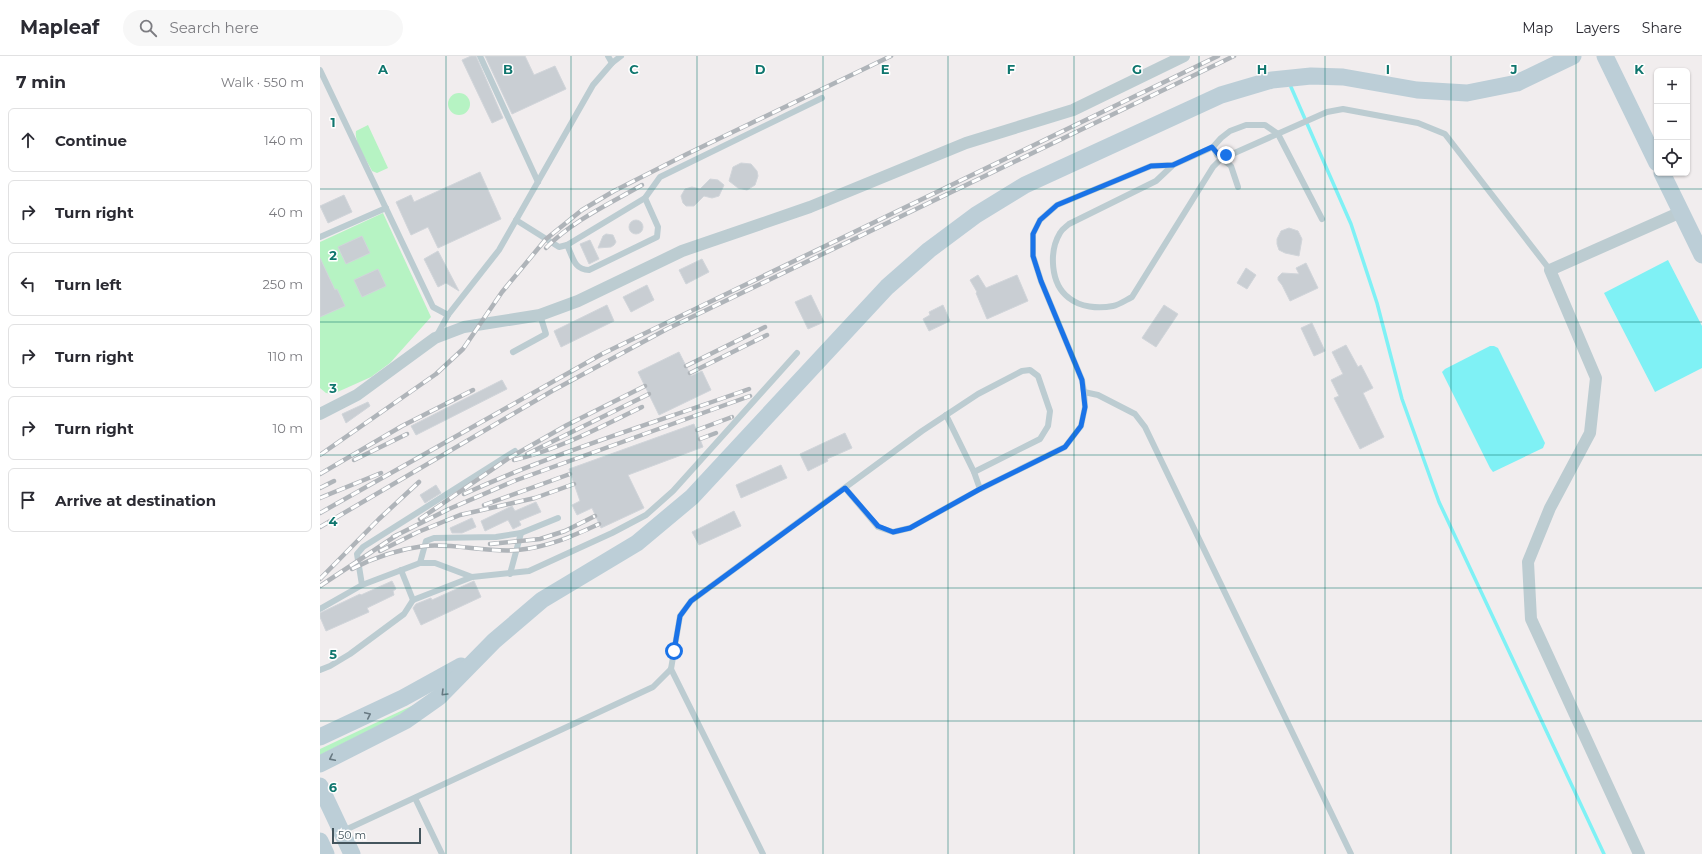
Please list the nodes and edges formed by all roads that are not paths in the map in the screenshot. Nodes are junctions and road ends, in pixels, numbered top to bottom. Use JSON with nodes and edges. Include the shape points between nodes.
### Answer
{"nodes":[{"id":1,"x":480,"y":56,"type":"edge"},
{"id":2,"x":608,"y":56,"type":"edge"},
{"id":3,"x":622,"y":56,"type":"edge"},
{"id":4,"x":1184,"y":56,"type":"edge"},
{"id":5,"x":1573,"y":56,"type":"edge"},
{"id":6,"x":1604,"y":56,"type":"edge"},
{"id":7,"x":612,"y":63,"type":"junction"},
{"id":8,"x":320,"y":70,"type":"edge"},
{"id":9,"x":822,"y":98,"type":"dead end"},
{"id":10,"x":1278,"y":134,"type":"junction"},
{"id":11,"x":1212,"y":147,"type":"junction"},
{"id":12,"x":1654,"y":157,"type":"edge"},
{"id":13,"x":1222,"y":159,"type":"junction"},
{"id":14,"x":1173,"y":165,"type":"junction"},
{"id":15,"x":1663,"y":176,"type":"edge"},
{"id":16,"x":538,"y":182,"type":"junction"},
{"id":17,"x":1238,"y":187,"type":"dead end"},
{"id":18,"x":645,"y":198,"type":"junction"},
{"id":19,"x":386,"y":208,"type":"junction"},
{"id":20,"x":1681,"y":212,"type":"junction"},
{"id":21,"x":1322,"y":219,"type":"dead end"},
{"id":22,"x":516,"y":220,"type":"junction"},
{"id":23,"x":320,"y":237,"type":"edge"},
{"id":24,"x":567,"y":245,"type":"junction"},
{"id":25,"x":1702,"y":255,"type":"edge"},
{"id":26,"x":1550,"y":270,"type":"junction"},
{"id":27,"x":448,"y":315,"type":"junction"},
{"id":28,"x":540,"y":316,"type":"junction"},
{"id":29,"x":435,"y":338,"type":"junction"},
{"id":30,"x":513,"y":352,"type":"dead end"},
{"id":31,"x":797,"y":353,"type":"dead end"},
{"id":32,"x":1084,"y":392,"type":"junction"},
{"id":33,"x":321,"y":412,"type":"edge"},
{"id":34,"x":946,"y":415,"type":"junction"},
{"id":35,"x":515,"y":451,"type":"dead end"},
{"id":36,"x":974,"y":472,"type":"junction"},
{"id":37,"x":845,"y":488,"type":"junction"},
{"id":38,"x":980,"y":489,"type":"junction"},
{"id":39,"x":558,"y":518,"type":"dead end"},
{"id":40,"x":522,"y":533,"type":"junction"},
{"id":41,"x":420,"y":563,"type":"junction"},
{"id":42,"x":401,"y":570,"type":"junction"},
{"id":43,"x":510,"y":574,"type":"junction"},
{"id":44,"x":472,"y":577,"type":"junction"},
{"id":45,"x":362,"y":585,"type":"junction"},
{"id":46,"x":413,"y":600,"type":"junction"},
{"id":47,"x":320,"y":609,"type":"edge"},
{"id":48,"x":481,"y":655,"type":"junction"},
{"id":49,"x":671,"y":669,"type":"junction"},
{"id":50,"x":320,"y":670,"type":"edge"},
{"id":51,"x":320,"y":737,"type":"edge"},
{"id":52,"x":320,"y":764,"type":"edge"},
{"id":53,"x":320,"y":786,"type":"edge"},
{"id":54,"x":415,"y":798,"type":"junction"},
{"id":55,"x":342,"y":832,"type":"junction"},
{"id":56,"x":320,"y":841,"type":"edge"},
{"id":57,"x":326,"y":854,"type":"edge"},
{"id":58,"x":352,"y":854,"type":"edge"},
{"id":59,"x":442,"y":854,"type":"edge"},
{"id":60,"x":763,"y":854,"type":"edge"},
{"id":61,"x":1351,"y":854,"type":"edge"},
{"id":62,"x":1639,"y":854,"type":"edge"}],
"edges":[{"from":1,"to":16,"type":"lane"},
{"from":2,"to":7,"type":"lane"},
{"from":3,"to":7,"type":"lane"},
{"from":4,"to":28,"type":"street","via":[[1073,110],[966,143],[810,207],[682,251],[578,301]]},
{"from":5,"to":48,"type":"street","via":[[1517,83],[1467,93],[1416,90],[1343,77],[1311,76],[1272,80],[1221,95],[1025,185],[976,215],[929,250],[887,287],[692,497],[637,543],[542,600]]},
{"from":6,"to":12,"type":"street"},
{"from":7,"to":16,"type":"lane","via":[[593,85]]},
{"from":8,"to":19,"type":"lane"},
{"from":9,"to":18,"type":"lane","via":[[660,177]]},
{"from":10,"to":11,"type":"lane","via":[[1265,125],[1246,125],[1230,131]]},
{"from":10,"to":13,"type":"lane","via":[[1226,155]]},
{"from":10,"to":21,"type":"lane"},
{"from":10,"to":26,"type":"lane","via":[[1327,112],[1343,109],[1418,122],[1445,134]]},
{"from":11,"to":13,"type":"lane"},
{"from":11,"to":14,"type":"lane"},
{"from":13,"to":14,"type":"lane","via":[[1213,167],[1132,297],[1114,306],[1096,307],[1080,304],[1068,297],[1059,286],[1054,263],[1054,252],[1061,231],[1069,224],[1156,181]]},
{"from":13,"to":17,"type":"lane","via":[[1230,166]]},
{"from":14,"to":32,"type":"lane","via":[[1151,166],[1057,205],[1040,220],[1033,234],[1033,256],[1041,281],[1082,380]]},
{"from":15,"to":20,"type":"street"},
{"from":16,"to":22,"type":"lane"},
{"from":18,"to":24,"type":"lane"},
{"from":18,"to":24,"type":"lane","via":[[658,227],[657,237],[589,270],[578,268]]},
{"from":19,"to":23,"type":"lane"},
{"from":19,"to":27,"type":"lane","via":[[433,308]]},
{"from":20,"to":25,"type":"street"},
{"from":20,"to":26,"type":"street"},
{"from":22,"to":24,"type":"lane","via":[[559,247]]},
{"from":22,"to":27,"type":"lane","via":[[499,250]]},
{"from":26,"to":62,"type":"street","via":[[1596,378],[1590,433],[1550,508],[1528,562],[1531,618]]},
{"from":27,"to":29,"type":"lane"},
{"from":28,"to":29,"type":"street","via":[[464,327]]},
{"from":28,"to":30,"type":"lane","via":[[546,334]]},
{"from":29,"to":33,"type":"street","via":[[357,395]]},
{"from":31,"to":43,"type":"lane","via":[[673,491],[646,515],[529,571]]},
{"from":32,"to":38,"type":"lane","via":[[1085,407],[1081,426],[1065,447]]},
{"from":32,"to":61,"type":"lane","via":[[1098,395],[1135,414],[1145,427]]},
{"from":34,"to":36,"type":"lane"},
{"from":34,"to":36,"type":"lane","via":[[978,394],[1022,371],[1030,370],[1038,376],[1050,410],[1048,426],[1040,439]]},
{"from":34,"to":37,"type":"lane"},
{"from":35,"to":45,"type":"lane","via":[[362,547],[357,554]]},
{"from":36,"to":38,"type":"lane"},
{"from":37,"to":38,"type":"lane","via":[[878,526],[893,532],[910,528]]},
{"from":37,"to":49,"type":"lane","via":[[691,601],[680,616]]},
{"from":39,"to":40,"type":"lane"},
{"from":40,"to":41,"type":"lane","via":[[496,537],[434,538],[426,541]]},
{"from":40,"to":43,"type":"lane"},
{"from":41,"to":42,"type":"lane"},
{"from":41,"to":44,"type":"lane","via":[[436,563]]},
{"from":42,"to":45,"type":"lane"},
{"from":42,"to":46,"type":"lane"},
{"from":43,"to":44,"type":"lane"},
{"from":44,"to":46,"type":"lane"},
{"from":45,"to":47,"type":"lane"},
{"from":46,"to":50,"type":"lane","via":[[404,614],[350,654]]},
{"from":51,"to":48,"type":"street","one_way":true,"via":[[423,688]]},
{"from":48,"to":52,"type":"street","one_way":true,"via":[[439,697],[405,721]]},
{"from":49,"to":54,"type":"lane","via":[[653,687]]},
{"from":49,"to":60,"type":"lane"},
{"from":53,"to":55,"type":"street"},
{"from":54,"to":55,"type":"lane"},
{"from":54,"to":59,"type":"lane"},
{"from":55,"to":58,"type":"street"},
{"from":56,"to":57,"type":"street"}]}
